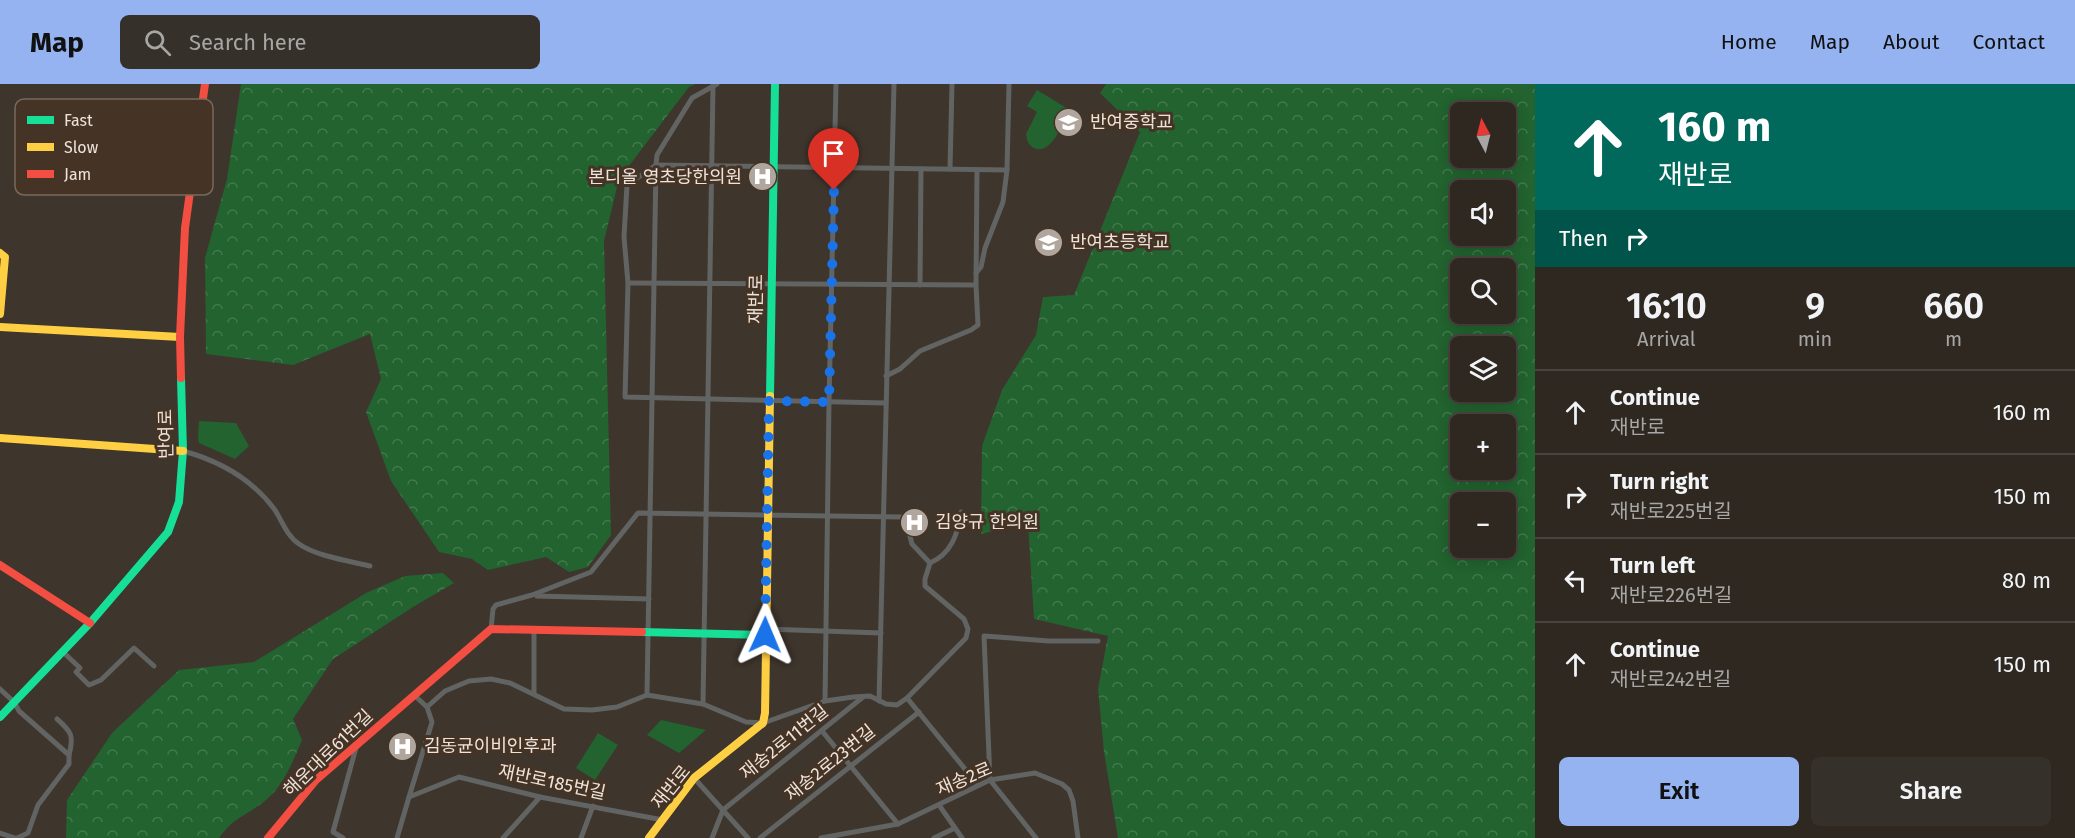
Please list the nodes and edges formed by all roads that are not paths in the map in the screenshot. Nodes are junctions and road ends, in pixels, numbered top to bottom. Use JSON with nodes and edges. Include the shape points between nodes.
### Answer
{"nodes":[{"id":1,"x":205,"y":84,"type":"edge"},
{"id":2,"x":775,"y":84,"type":"edge"},
{"id":3,"x":836,"y":84,"type":"edge"},
{"id":4,"x":894,"y":84,"type":"edge"},
{"id":5,"x":952,"y":84,"type":"edge"},
{"id":6,"x":1009,"y":84,"type":"edge"},
{"id":7,"x":715,"y":85,"type":"edge"},
{"id":8,"x":203,"y":99,"type":"edge"},
{"id":9,"x":656,"y":165,"type":"junction"},
{"id":10,"x":713,"y":165,"type":"junction"},
{"id":11,"x":773,"y":166,"type":"junction"},
{"id":12,"x":835,"y":167,"type":"junction"},
{"id":13,"x":893,"y":168,"type":"junction"},
{"id":14,"x":921,"y":169,"type":"junction"},
{"id":15,"x":950,"y":169,"type":"junction"},
{"id":16,"x":977,"y":170,"type":"junction"},
{"id":17,"x":1007,"y":170,"type":"junction"},
{"id":18,"x":190,"y":195,"type":"edge"},
{"id":19,"x":0,"y":253,"type":"edge"},
{"id":20,"x":976,"y":273,"type":"junction"},
{"id":21,"x":628,"y":283,"type":"junction"},
{"id":22,"x":655,"y":283,"type":"junction"},
{"id":23,"x":710,"y":283,"type":"junction"},
{"id":24,"x":772,"y":284,"type":"junction"},
{"id":25,"x":833,"y":284,"type":"junction"},
{"id":26,"x":890,"y":285,"type":"junction"},
{"id":27,"x":920,"y":285,"type":"junction"},
{"id":28,"x":976,"y":285,"type":"junction"},
{"id":29,"x":0,"y":314,"type":"edge"},
{"id":30,"x":0,"y":327,"type":"edge"},
{"id":31,"x":180,"y":337,"type":"junction"},
{"id":32,"x":886,"y":376,"type":"junction"},
{"id":33,"x":652,"y":397,"type":"junction"},
{"id":34,"x":708,"y":399,"type":"junction"},
{"id":35,"x":769,"y":401,"type":"junction"},
{"id":36,"x":829,"y":402,"type":"junction"},
{"id":37,"x":886,"y":403,"type":"junction"},
{"id":38,"x":0,"y":438,"type":"edge"},
{"id":39,"x":183,"y":451,"type":"junction"},
{"id":40,"x":961,"y":512,"type":"dead end"},
{"id":41,"x":651,"y":513,"type":"junction"},
{"id":42,"x":706,"y":513,"type":"junction"},
{"id":43,"x":767,"y":514,"type":"junction"},
{"id":44,"x":827,"y":516,"type":"junction"},
{"id":45,"x":883,"y":517,"type":"junction"},
{"id":46,"x":930,"y":563,"type":"junction"},
{"id":47,"x":0,"y":564,"type":"edge"},
{"id":48,"x":370,"y":566,"type":"dead end"},
{"id":49,"x":532,"y":596,"type":"junction"},
{"id":50,"x":649,"y":599,"type":"junction"},
{"id":51,"x":90,"y":623,"type":"junction"},
{"id":52,"x":491,"y":629,"type":"junction"},
{"id":53,"x":534,"y":630,"type":"junction"},
{"id":54,"x":825,"y":631,"type":"junction"},
{"id":55,"x":765,"y":632,"type":"junction"},
{"id":56,"x":648,"y":633,"type":"junction"},
{"id":57,"x":881,"y":633,"type":"junction"},
{"id":58,"x":704,"y":634,"type":"junction"},
{"id":59,"x":1098,"y":641,"type":"dead end"},
{"id":60,"x":63,"y":652,"type":"junction"},
{"id":61,"x":154,"y":666,"type":"dead end"},
{"id":62,"x":0,"y":689,"type":"edge"},
{"id":63,"x":534,"y":694,"type":"junction"},
{"id":64,"x":414,"y":695,"type":"junction"},
{"id":65,"x":647,"y":695,"type":"junction"},
{"id":66,"x":864,"y":696,"type":"junction"},
{"id":67,"x":907,"y":698,"type":"junction"},
{"id":68,"x":879,"y":700,"type":"junction"},
{"id":69,"x":825,"y":701,"type":"junction"},
{"id":70,"x":14,"y":702,"type":"junction"},
{"id":71,"x":703,"y":704,"type":"junction"},
{"id":72,"x":427,"y":707,"type":"junction"},
{"id":73,"x":919,"y":712,"type":"junction"},
{"id":74,"x":0,"y":717,"type":"edge"},
{"id":75,"x":57,"y":719,"type":"dead end"},
{"id":76,"x":763,"y":723,"type":"junction"},
{"id":77,"x":822,"y":731,"type":"junction"},
{"id":78,"x":358,"y":742,"type":"junction"},
{"id":79,"x":69,"y":754,"type":"junction"},
{"id":80,"x":850,"y":766,"type":"junction"},
{"id":81,"x":694,"y":778,"type":"junction"},
{"id":82,"x":990,"y":780,"type":"junction"},
{"id":83,"x":978,"y":785,"type":"junction"},
{"id":84,"x":410,"y":797,"type":"junction"},
{"id":85,"x":540,"y":797,"type":"junction"},
{"id":86,"x":939,"y":805,"type":"junction"},
{"id":87,"x":593,"y":806,"type":"junction"},
{"id":88,"x":723,"y":810,"type":"junction"},
{"id":89,"x":663,"y":820,"type":"junction"},
{"id":90,"x":898,"y":824,"type":"junction"},
{"id":91,"x":955,"y":828,"type":"junction"},
{"id":92,"x":0,"y":832,"type":"edge"},
{"id":93,"x":16,"y":838,"type":"edge"},
{"id":94,"x":268,"y":838,"type":"edge"},
{"id":95,"x":343,"y":838,"type":"edge"},
{"id":96,"x":397,"y":838,"type":"edge"},
{"id":97,"x":503,"y":838,"type":"edge"},
{"id":98,"x":581,"y":838,"type":"edge"},
{"id":99,"x":649,"y":838,"type":"edge"},
{"id":100,"x":712,"y":838,"type":"edge"},
{"id":101,"x":748,"y":838,"type":"edge"},
{"id":102,"x":760,"y":838,"type":"edge"},
{"id":103,"x":821,"y":838,"type":"edge"},
{"id":104,"x":934,"y":838,"type":"edge"},
{"id":105,"x":962,"y":838,"type":"edge"},
{"id":106,"x":1036,"y":838,"type":"edge"},
{"id":107,"x":1078,"y":838,"type":"edge"}],
"edges":[{"from":1,"to":8,"type":"main road","name":"반여로"},
{"from":2,"to":11,"type":"main road","name":"재반로"},
{"from":3,"to":12,"type":"street"},
{"from":4,"to":13,"type":"street"},
{"from":5,"to":15,"type":"street"},
{"from":6,"to":17,"type":"street"},
{"from":7,"to":9,"type":"street","via":[[692,98],[657,155]]},
{"from":7,"to":10,"type":"street"},
{"from":9,"to":10,"type":"street"},
{"from":9,"to":21,"type":"street","via":[[627,184],[624,237]]},
{"from":9,"to":22,"type":"street"},
{"from":10,"to":11,"type":"street"},
{"from":10,"to":23,"type":"street"},
{"from":11,"to":12,"type":"street"},
{"from":11,"to":24,"type":"main road","name":"재반로"},
{"from":12,"to":13,"type":"street"},
{"from":12,"to":25,"type":"street"},
{"from":13,"to":14,"type":"street"},
{"from":13,"to":26,"type":"street"},
{"from":14,"to":15,"type":"street"},
{"from":14,"to":27,"type":"street"},
{"from":15,"to":16,"type":"street"},
{"from":16,"to":17,"type":"street"},
{"from":16,"to":20,"type":"street"},
{"from":17,"to":20,"type":"street","via":[[1003,202]]},
{"from":18,"to":31,"type":"main road","name":"반여로"},
{"from":19,"to":29,"type":"main road","via":[[5,257]]},
{"from":20,"to":28,"type":"street"},
{"from":21,"to":22,"type":"street"},
{"from":21,"to":33,"type":"street","via":[[625,397]]},
{"from":22,"to":23,"type":"street"},
{"from":22,"to":33,"type":"street"},
{"from":23,"to":24,"type":"street"},
{"from":23,"to":34,"type":"street"},
{"from":24,"to":25,"type":"street"},
{"from":24,"to":35,"type":"main road","name":"재반로"},
{"from":25,"to":26,"type":"street"},
{"from":25,"to":36,"type":"street"},
{"from":26,"to":27,"type":"street"},
{"from":26,"to":32,"type":"street"},
{"from":27,"to":28,"type":"street"},
{"from":28,"to":32,"type":"street","via":[[978,325],[920,351]]},
{"from":30,"to":31,"type":"main road"},
{"from":31,"to":39,"type":"main road","name":"반여로"},
{"from":32,"to":37,"type":"street"},
{"from":33,"to":34,"type":"street"},
{"from":33,"to":41,"type":"street"},
{"from":34,"to":35,"type":"street"},
{"from":34,"to":42,"type":"street"},
{"from":35,"to":36,"type":"street"},
{"from":35,"to":43,"type":"main road","name":"재반로"},
{"from":36,"to":37,"type":"street"},
{"from":36,"to":44,"type":"street"},
{"from":37,"to":45,"type":"street"},
{"from":38,"to":39,"type":"main road"},
{"from":39,"to":48,"type":"street","via":[[215,462],[247,481],[265,497],[298,544]]},
{"from":39,"to":51,"type":"main road","name":"반여로","via":[[179,502],[168,532]]},
{"from":40,"to":46,"type":"street","via":[[952,544]]},
{"from":41,"to":42,"type":"street"},
{"from":41,"to":49,"type":"street","via":[[638,513],[591,572]]},
{"from":41,"to":50,"type":"street"},
{"from":42,"to":43,"type":"street"},
{"from":42,"to":58,"type":"street"},
{"from":43,"to":44,"type":"street"},
{"from":43,"to":55,"type":"main road"},
{"from":44,"to":45,"type":"street"},
{"from":44,"to":54,"type":"street"},
{"from":45,"to":46,"type":"street","via":[[901,517],[912,544]]},
{"from":45,"to":57,"type":"street"},
{"from":46,"to":67,"type":"street","via":[[925,586],[964,619],[968,629],[966,638]]},
{"from":47,"to":51,"type":"main road"},
{"from":49,"to":50,"type":"street"},
{"from":49,"to":52,"type":"street","via":[[495,605]]},
{"from":50,"to":56,"type":"street"},
{"from":51,"to":60,"type":"main road","name":"반여로"},
{"from":52,"to":53,"type":"main road"},
{"from":52,"to":64,"type":"main road","name":"해운대로61번길"},
{"from":53,"to":56,"type":"main road"},
{"from":53,"to":63,"type":"street"},
{"from":54,"to":55,"type":"street"},
{"from":54,"to":57,"type":"street"},
{"from":54,"to":69,"type":"street"},
{"from":55,"to":58,"type":"main road"},
{"from":55,"to":76,"type":"main road"},
{"from":56,"to":58,"type":"main road"},
{"from":56,"to":65,"type":"street"},
{"from":57,"to":68,"type":"street"},
{"from":58,"to":71,"type":"street"},
{"from":59,"to":82,"type":"street","via":[[984,636]]},
{"from":60,"to":61,"type":"street","via":[[80,668],[76,672],[89,685],[101,680],[134,648]]},
{"from":60,"to":70,"type":"main road","name":"반여로"},
{"from":62,"to":70,"type":"street"},
{"from":63,"to":65,"type":"street","via":[[564,709],[592,710],[617,707]]},
{"from":63,"to":72,"type":"street","via":[[504,680],[478,680],[445,691]]},
{"from":64,"to":72,"type":"street"},
{"from":64,"to":78,"type":"main road","name":"해운대로61번길"},
{"from":65,"to":71,"type":"street"},
{"from":66,"to":68,"type":"street"},
{"from":66,"to":69,"type":"street"},
{"from":66,"to":77,"type":"street","name":"재송2로11번길"},
{"from":67,"to":68,"type":"street","via":[[897,705]]},
{"from":67,"to":73,"type":"street"},
{"from":69,"to":76,"type":"street"},
{"from":70,"to":74,"type":"main road","name":"반여로"},
{"from":70,"to":79,"type":"street","via":[[19,711]]},
{"from":71,"to":76,"type":"street","via":[[746,722]]},
{"from":72,"to":84,"type":"street","via":[[432,722]]},
{"from":73,"to":80,"type":"street","name":"재송2로23번길"},
{"from":73,"to":83,"type":"street"},
{"from":75,"to":79,"type":"street","via":[[71,735]]},
{"from":76,"to":81,"type":"main road","name":"재반로"},
{"from":77,"to":80,"type":"street"},
{"from":77,"to":88,"type":"street","name":"재송2로11번길"},
{"from":78,"to":94,"type":"main road","name":"해운대로61번길","via":[[316,780]]},
{"from":78,"to":95,"type":"street","via":[[333,832]]},
{"from":79,"to":93,"type":"street","via":[[69,764],[38,805],[28,833]]},
{"from":80,"to":90,"type":"street"},
{"from":80,"to":102,"type":"street","name":"재송2로23번길"},
{"from":81,"to":88,"type":"street"},
{"from":81,"to":89,"type":"main road","name":"재반로"},
{"from":82,"to":83,"type":"street","name":"재송2로"},
{"from":82,"to":106,"type":"street"},
{"from":82,"to":107,"type":"street","name":"재송2로","via":[[1035,773],[1062,784],[1073,801]]},
{"from":83,"to":86,"type":"street","name":"재송2로"},
{"from":84,"to":85,"type":"street","name":"재반로185번길","via":[[459,777]]},
{"from":84,"to":96,"type":"street"},
{"from":85,"to":87,"type":"street","name":"재반로185번길"},
{"from":85,"to":97,"type":"street"},
{"from":86,"to":90,"type":"street","name":"재송2로"},
{"from":86,"to":91,"type":"street"},
{"from":87,"to":89,"type":"street","name":"재반로185번길"},
{"from":87,"to":98,"type":"street"},
{"from":88,"to":100,"type":"street"},
{"from":88,"to":101,"type":"street"},
{"from":89,"to":99,"type":"main road","name":"재반로"},
{"from":90,"to":103,"type":"street","name":"재송2로"},
{"from":91,"to":104,"type":"street"},
{"from":91,"to":105,"type":"street"},
{"from":92,"to":93,"type":"street"}]}
